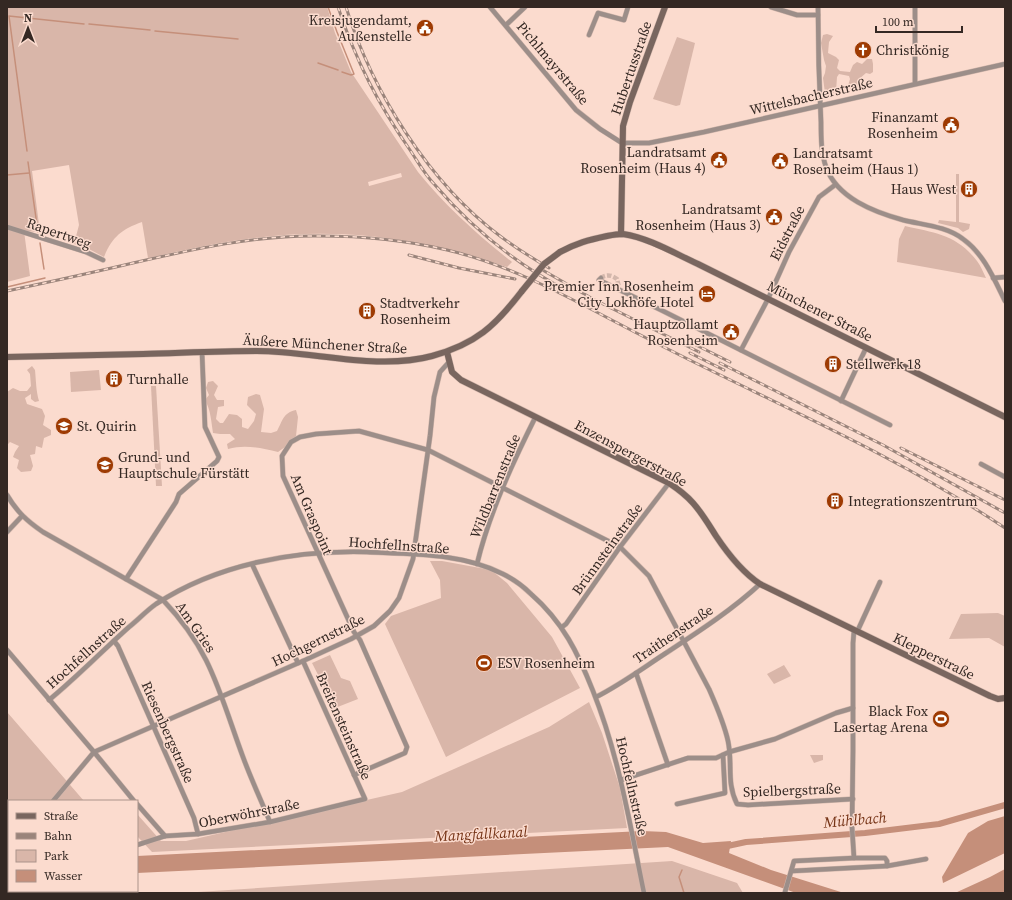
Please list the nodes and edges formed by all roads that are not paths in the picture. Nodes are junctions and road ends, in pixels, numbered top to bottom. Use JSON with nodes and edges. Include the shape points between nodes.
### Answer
{"nodes":[{"id":1,"x":490,"y":7,"type":"edge"},
{"id":2,"x":526,"y":7,"type":"edge"},
{"id":3,"x":628,"y":7,"type":"edge"},
{"id":4,"x":665,"y":7,"type":"edge"},
{"id":5,"x":771,"y":7,"type":"edge"},
{"id":6,"x":818,"y":7,"type":"edge"},
{"id":7,"x":915,"y":7,"type":"edge"},
{"id":8,"x":818,"y":15,"type":"junction"},
{"id":9,"x":506,"y":25,"type":"junction"},
{"id":10,"x":589,"y":36,"type":"dead end"},
{"id":11,"x":1005,"y":64,"type":"edge"},
{"id":12,"x":915,"y":83,"type":"junction"},
{"id":13,"x":820,"y":105,"type":"junction"},
{"id":14,"x":622,"y":143,"type":"junction"},
{"id":15,"x":835,"y":184,"type":"junction"},
{"id":16,"x":7,"y":227,"type":"edge"},
{"id":17,"x":621,"y":234,"type":"junction"},
{"id":18,"x":103,"y":260,"type":"dead end"},
{"id":19,"x":1005,"y":277,"type":"edge"},
{"id":20,"x":601,"y":278,"type":"dead end"},
{"id":21,"x":993,"y":278,"type":"junction"},
{"id":22,"x":768,"y":299,"type":"junction"},
{"id":23,"x":1005,"y":301,"type":"edge"},
{"id":24,"x":866,"y":348,"type":"junction"},
{"id":25,"x":741,"y":350,"type":"junction"},
{"id":26,"x":202,"y":352,"type":"junction"},
{"id":27,"x":447,"y":352,"type":"junction"},
{"id":28,"x":7,"y":357,"type":"edge"},
{"id":29,"x":449,"y":362,"type":"junction"},
{"id":30,"x":842,"y":401,"type":"junction"},
{"id":31,"x":1005,"y":417,"type":"edge"},
{"id":32,"x":535,"y":418,"type":"junction"},
{"id":33,"x":890,"y":425,"type":"dead end"},
{"id":34,"x":428,"y":450,"type":"junction"},
{"id":35,"x":981,"y":464,"type":"dead end"},
{"id":36,"x":1005,"y":477,"type":"edge"},
{"id":37,"x":669,"y":483,"type":"junction"},
{"id":38,"x":503,"y":488,"type":"junction"},
{"id":39,"x":7,"y":495,"type":"edge"},
{"id":40,"x":22,"y":516,"type":"junction"},
{"id":41,"x":7,"y":532,"type":"edge"},
{"id":42,"x":620,"y":547,"type":"junction"},
{"id":43,"x":317,"y":553,"type":"junction"},
{"id":44,"x":414,"y":554,"type":"junction"},
{"id":45,"x":252,"y":564,"type":"junction"},
{"id":46,"x":476,"y":564,"type":"junction"},
{"id":47,"x":126,"y":579,"type":"junction"},
{"id":48,"x":880,"y":582,"type":"dead end"},
{"id":49,"x":760,"y":584,"type":"junction"},
{"id":50,"x":163,"y":600,"type":"junction"},
{"id":51,"x":562,"y":627,"type":"junction"},
{"id":52,"x":856,"y":632,"type":"junction"},
{"id":53,"x":357,"y":636,"type":"junction"},
{"id":54,"x":114,"y":641,"type":"junction"},
{"id":55,"x":684,"y":641,"type":"junction"},
{"id":56,"x":7,"y":650,"type":"edge"},
{"id":57,"x":303,"y":661,"type":"junction"},
{"id":58,"x":298,"y":663,"type":"junction"},
{"id":59,"x":636,"y":673,"type":"junction"},
{"id":60,"x":221,"y":696,"type":"junction"},
{"id":61,"x":596,"y":697,"type":"junction"},
{"id":62,"x":1005,"y":698,"type":"edge"},
{"id":63,"x":49,"y":700,"type":"junction"},
{"id":64,"x":853,"y":708,"type":"junction"},
{"id":65,"x":154,"y":726,"type":"junction"},
{"id":66,"x":94,"y":752,"type":"junction"},
{"id":67,"x":729,"y":752,"type":"junction"},
{"id":68,"x":723,"y":754,"type":"junction"},
{"id":69,"x":668,"y":765,"type":"junction"},
{"id":70,"x":354,"y":775,"type":"junction"},
{"id":71,"x":621,"y":780,"type":"junction"},
{"id":72,"x":365,"y":799,"type":"joint"},
{"id":73,"x":853,"y":799,"type":"junction"},
{"id":74,"x":54,"y":800,"type":"edge"},
{"id":75,"x":133,"y":800,"type":"edge"},
{"id":76,"x":677,"y":804,"type":"dead end"},
{"id":77,"x":138,"y":805,"type":"edge"},
{"id":78,"x":270,"y":822,"type":"junction"},
{"id":79,"x":198,"y":834,"type":"junction"},
{"id":80,"x":165,"y":836,"type":"junction"},
{"id":81,"x":138,"y":845,"type":"edge"},
{"id":82,"x":854,"y":858,"type":"junction"},
{"id":83,"x":926,"y":859,"type":"dead end"},
{"id":84,"x":887,"y":866,"type":"junction"},
{"id":85,"x":792,"y":873,"type":"junction"},
{"id":86,"x":8,"y":882,"type":"edge"},
{"id":87,"x":7,"y":889,"type":"edge"},
{"id":88,"x":785,"y":892,"type":"dead end"},
{"id":89,"x":644,"y":893,"type":"edge"}],
"edges":[{"from":1,"to":9,"type":"street","name":"Pichlmayrstraße"},
{"from":2,"to":9,"type":"street"},
{"from":3,"to":10,"type":"street","via":[[624,20],[598,13]]},
{"from":4,"to":14,"type":"main road","name":"Hubertusstraße","via":[[629,107],[623,126]]},
{"from":5,"to":8,"type":"street","via":[[797,15]]},
{"from":6,"to":8,"type":"street"},
{"from":7,"to":12,"type":"street"},
{"from":8,"to":13,"type":"street"},
{"from":9,"to":14,"type":"street","name":"Pichlmayrstraße","via":[[576,110]]},
{"from":11,"to":12,"type":"street","name":"Wittelsbacherstraße"},
{"from":12,"to":13,"type":"street","name":"Wittelsbacherstraße"},
{"from":13,"to":14,"type":"street","name":"Wittelsbacherstraße","via":[[667,140]]},
{"from":13,"to":15,"type":"street","via":[[822,157]]},
{"from":14,"to":17,"type":"main road","name":"Hubertusstraße"},
{"from":15,"to":21,"type":"street","via":[[853,199],[871,209],[902,220],[952,231],[965,239],[983,259]]},
{"from":15,"to":22,"type":"street","name":"Eidstraße","via":[[819,197],[789,252]]},
{"from":16,"to":18,"type":"street","name":"Rapertweg","via":[[86,252]]},
{"from":17,"to":22,"type":"main road","name":"Münchener Straße","via":[[657,245]]},
{"from":17,"to":27,"type":"main road","name":"Äußere Münchener Straße","bridge":true,"via":[[576,243],[560,252],[544,264],[499,320],[469,342]]},
{"from":19,"to":21,"type":"street"},
{"from":20,"to":25,"type":"street","via":[[599,280]]},
{"from":21,"to":23,"type":"street"},
{"from":22,"to":24,"type":"main road","name":"Münchener Straße"},
{"from":22,"to":25,"type":"street","name":"Eidstraße"},
{"from":24,"to":30,"type":"street"},
{"from":24,"to":31,"type":"main road","name":"Münchener Straße"},
{"from":25,"to":30,"type":"street"},
{"from":26,"to":27,"type":"main road","name":"Äußere Münchener Straße","via":[[259,351],[386,361],[414,360]]},
{"from":26,"to":28,"type":"main road","name":"Äußere Münchener Straße"},
{"from":26,"to":47,"type":"street","via":[[205,427],[219,457],[179,494]]},
{"from":27,"to":29,"type":"main road","name":"Enzenspergerstraße"},
{"from":29,"to":32,"type":"main road","name":"Enzenspergerstraße","via":[[452,372],[461,380]]},
{"from":29,"to":34,"type":"street","name":"Hochgernstraße","via":[[440,372],[434,397]]},
{"from":30,"to":33,"type":"street"},
{"from":32,"to":37,"type":"main road","name":"Enzenspergerstraße"},
{"from":32,"to":38,"type":"street","name":"Wildbarrenstraße"},
{"from":34,"to":38,"type":"street","name":"Am Graspoint"},
{"from":34,"to":43,"type":"street","name":"Am Graspoint","via":[[359,431],[316,434],[300,437],[291,442],[282,456],[283,476]]},
{"from":34,"to":44,"type":"street","name":"Hochgernstraße"},
{"from":35,"to":36,"type":"street"},
{"from":37,"to":42,"type":"street","name":"Brünnsteinstraße"},
{"from":37,"to":49,"type":"main road","name":"Enzenspergerstraße","via":[[693,502],[740,567]]},
{"from":38,"to":42,"type":"street","name":"Am Graspoint"},
{"from":38,"to":46,"type":"street","name":"Wildbarrenstraße"},
{"from":39,"to":40,"type":"street","name":"Am Gries"},
{"from":40,"to":41,"type":"street"},
{"from":40,"to":47,"type":"street","name":"Am Gries","via":[[43,532]]},
{"from":42,"to":51,"type":"street","name":"Brünnsteinstraße"},
{"from":42,"to":55,"type":"street","name":"Am Graspoint","via":[[649,576]]},
{"from":43,"to":44,"type":"street","name":"Hochfellnstraße"},
{"from":43,"to":45,"type":"street","name":"Hochfellnstraße"},
{"from":43,"to":53,"type":"street","name":"Am Graspoint"},
{"from":44,"to":46,"type":"street","name":"Hochfellnstraße"},
{"from":44,"to":53,"type":"street","name":"Hochgernstraße","via":[[399,598],[382,619]]},
{"from":45,"to":50,"type":"street","name":"Hochfellnstraße","via":[[198,582]]},
{"from":45,"to":58,"type":"street","name":"Breitensteinstraße"},
{"from":46,"to":51,"type":"street","name":"Hochfellnstraße","via":[[503,574],[522,586],[540,601]]},
{"from":47,"to":50,"type":"street","name":"Am Gries"},
{"from":48,"to":52,"type":"street"},
{"from":49,"to":52,"type":"main road","name":"Enzenspergerstraße"},
{"from":49,"to":55,"type":"street","name":"Traithenstraße"},
{"from":50,"to":54,"type":"street","name":"Hochfellnstraße"},
{"from":50,"to":60,"type":"street","name":"Am Gries","via":[[197,644]]},
{"from":51,"to":61,"type":"street","name":"Hochfellnstraße","via":[[576,651]]},
{"from":52,"to":62,"type":"main road","name":"Klepperstraße","via":[[990,696]]},
{"from":52,"to":64,"type":"street","via":[[853,643]]},
{"from":53,"to":57,"type":"street","name":"Hochgernstraße"},
{"from":53,"to":70,"type":"street","name":"Am Graspoint","via":[[407,747],[405,753]]},
{"from":54,"to":63,"type":"street","name":"Hochfellnstraße"},
{"from":54,"to":65,"type":"street","name":"Riesenbergstraße"},
{"from":55,"to":59,"type":"street","name":"Traithenstraße"},
{"from":55,"to":67,"type":"street","name":"Am Graspoint","via":[[717,708]]},
{"from":56,"to":63,"type":"street"},
{"from":57,"to":58,"type":"street","name":"Hochgernstraße"},
{"from":57,"to":70,"type":"street","name":"Breitensteinstraße"},
{"from":58,"to":60,"type":"street","name":"Hochgernstraße"},
{"from":59,"to":61,"type":"street","name":"Traithenstraße"},
{"from":59,"to":69,"type":"street"},
{"from":60,"to":65,"type":"street","name":"Hochgernstraße"},
{"from":60,"to":78,"type":"street","name":"Am Gries","via":[[243,759]]},
{"from":61,"to":71,"type":"street","name":"Hochfellnstraße"},
{"from":63,"to":66,"type":"street"},
{"from":64,"to":67,"type":"street","via":[[775,739]]},
{"from":64,"to":73,"type":"street"},
{"from":65,"to":66,"type":"street","name":"Hochgernstraße"},
{"from":65,"to":79,"type":"street","name":"Riesenbergstraße","via":[[194,818]]},
{"from":66,"to":74,"type":"street","name":"Hochgernstraße"},
{"from":66,"to":75,"type":"street"},
{"from":67,"to":68,"type":"street"},
{"from":67,"to":73,"type":"street","name":"Spielbergstraße","via":[[730,783],[737,804]]},
{"from":68,"to":69,"type":"street","via":[[716,758],[688,758]]},
{"from":68,"to":76,"type":"street","via":[[725,793]]},
{"from":69,"to":71,"type":"street"},
{"from":70,"to":72,"type":"street","name":"Breitensteinstraße"},
{"from":71,"to":89,"type":"street","name":"Hochfellnstraße"},
{"from":72,"to":78,"type":"street","name":"Oberwöhrstraße"},
{"from":73,"to":82,"type":"street"},
{"from":77,"to":80,"type":"street"},
{"from":78,"to":79,"type":"street","name":"Oberwöhrstraße"},
{"from":79,"to":80,"type":"street","name":"Oberwöhrstraße"},
{"from":80,"to":81,"type":"street","name":"Oberwöhrstraße"},
{"from":82,"to":84,"type":"street","via":[[884,858]]},
{"from":82,"to":85,"type":"street","via":[[794,861]]},
{"from":83,"to":84,"type":"street"},
{"from":84,"to":85,"type":"street"},
{"from":85,"to":88,"type":"street"},
{"from":86,"to":87,"type":"street"}]}
